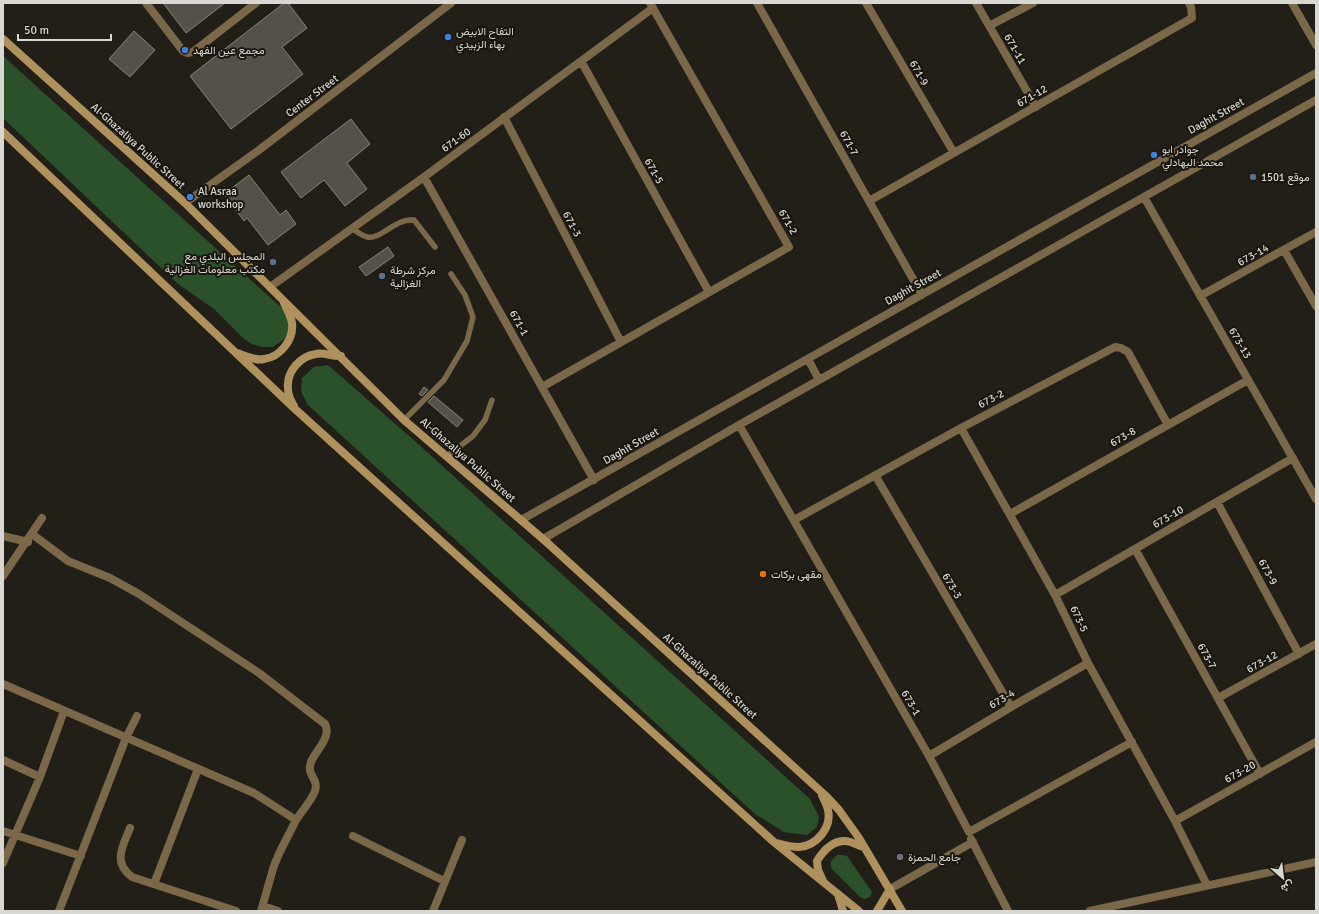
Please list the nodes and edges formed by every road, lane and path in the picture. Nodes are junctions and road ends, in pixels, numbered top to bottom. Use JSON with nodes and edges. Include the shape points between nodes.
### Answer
{"nodes":[{"id":1,"x":146,"y":3,"type":"edge"},
{"id":2,"x":256,"y":3,"type":"edge"},
{"id":3,"x":451,"y":3,"type":"edge"},
{"id":4,"x":757,"y":3,"type":"edge"},
{"id":5,"x":866,"y":3,"type":"edge"},
{"id":6,"x":976,"y":3,"type":"edge"},
{"id":7,"x":1033,"y":3,"type":"edge"},
{"id":8,"x":1189,"y":3,"type":"edge"},
{"id":9,"x":1292,"y":3,"type":"edge"},
{"id":10,"x":651,"y":5,"type":"edge"},
{"id":11,"x":989,"y":26,"type":"junction"},
{"id":12,"x":3,"y":39,"type":"edge"},
{"id":13,"x":1316,"y":46,"type":"edge"},
{"id":14,"x":581,"y":61,"type":"junction"},
{"id":15,"x":1316,"y":73,"type":"edge"},
{"id":16,"x":1316,"y":100,"type":"edge"},
{"id":17,"x":1036,"y":107,"type":"junction"},
{"id":18,"x":504,"y":117,"type":"junction"},
{"id":19,"x":3,"y":132,"type":"edge"},
{"id":20,"x":954,"y":153,"type":"junction"},
{"id":21,"x":424,"y":177,"type":"junction"},
{"id":22,"x":1144,"y":197,"type":"junction"},
{"id":23,"x":869,"y":201,"type":"junction"},
{"id":24,"x":185,"y":203,"type":"junction"},
{"id":25,"x":353,"y":228,"type":"junction"},
{"id":26,"x":1316,"y":232,"type":"edge"},
{"id":27,"x":435,"y":247,"type":"dead end"},
{"id":28,"x":1284,"y":250,"type":"junction"},
{"id":29,"x":451,"y":274,"type":"dead end"},
{"id":30,"x":270,"y":287,"type":"junction"},
{"id":31,"x":709,"y":292,"type":"junction"},
{"id":32,"x":922,"y":295,"type":"junction"},
{"id":33,"x":1200,"y":296,"type":"junction"},
{"id":34,"x":282,"y":299,"type":"junction"},
{"id":35,"x":1316,"y":306,"type":"edge"},
{"id":36,"x":621,"y":342,"type":"junction"},
{"id":37,"x":234,"y":353,"type":"junction"},
{"id":38,"x":341,"y":356,"type":"junction"},
{"id":39,"x":808,"y":359,"type":"junction"},
{"id":40,"x":819,"y":380,"type":"junction"},
{"id":41,"x":1248,"y":380,"type":"junction"},
{"id":42,"x":542,"y":386,"type":"junction"},
{"id":43,"x":492,"y":400,"type":"dead end"},
{"id":44,"x":295,"y":409,"type":"junction"},
{"id":45,"x":404,"y":420,"type":"junction"},
{"id":46,"x":739,"y":425,"type":"junction"},
{"id":47,"x":1168,"y":425,"type":"junction"},
{"id":48,"x":961,"y":428,"type":"junction"},
{"id":49,"x":448,"y":456,"type":"junction"},
{"id":50,"x":1293,"y":458,"type":"junction"},
{"id":51,"x":875,"y":475,"type":"junction"},
{"id":52,"x":594,"y":480,"type":"junction"},
{"id":53,"x":1316,"y":499,"type":"edge"},
{"id":54,"x":1216,"y":502,"type":"junction"},
{"id":55,"x":1010,"y":514,"type":"junction"},
{"id":56,"x":42,"y":518,"type":"dead end"},
{"id":57,"x":521,"y":520,"type":"junction"},
{"id":58,"x":794,"y":520,"type":"junction"},
{"id":59,"x":32,"y":534,"type":"junction"},
{"id":60,"x":3,"y":536,"type":"edge"},
{"id":61,"x":542,"y":538,"type":"junction"},
{"id":62,"x":28,"y":542,"type":"junction"},
{"id":63,"x":1135,"y":549,"type":"junction"},
{"id":64,"x":3,"y":576,"type":"edge"},
{"id":65,"x":1055,"y":595,"type":"junction"},
{"id":66,"x":1316,"y":644,"type":"edge"},
{"id":67,"x":1299,"y":654,"type":"junction"},
{"id":68,"x":1088,"y":663,"type":"junction"},
{"id":69,"x":3,"y":684,"type":"edge"},
{"id":70,"x":1218,"y":698,"type":"junction"},
{"id":71,"x":1010,"y":707,"type":"junction"},
{"id":72,"x":64,"y":711,"type":"junction"},
{"id":73,"x":137,"y":716,"type":"dead end"},
{"id":74,"x":126,"y":738,"type":"junction"},
{"id":75,"x":1132,"y":742,"type":"junction"},
{"id":76,"x":1316,"y":742,"type":"edge"},
{"id":77,"x":929,"y":756,"type":"junction"},
{"id":78,"x":3,"y":760,"type":"edge"},
{"id":79,"x":198,"y":769,"type":"junction"},
{"id":80,"x":1260,"y":774,"type":"junction"},
{"id":81,"x":40,"y":777,"type":"junction"},
{"id":82,"x":820,"y":791,"type":"junction"},
{"id":83,"x":296,"y":820,"type":"junction"},
{"id":84,"x":1175,"y":821,"type":"junction"},
{"id":85,"x":130,"y":828,"type":"dead end"},
{"id":86,"x":3,"y":831,"type":"edge"},
{"id":87,"x":968,"y":832,"type":"junction"},
{"id":88,"x":15,"y":835,"type":"junction"},
{"id":89,"x":353,"y":836,"type":"dead end"},
{"id":90,"x":462,"y":840,"type":"dead end"},
{"id":91,"x":973,"y":842,"type":"junction"},
{"id":92,"x":775,"y":843,"type":"junction"},
{"id":93,"x":864,"y":848,"type":"junction"},
{"id":94,"x":81,"y":856,"type":"junction"},
{"id":95,"x":1316,"y":862,"type":"edge"},
{"id":96,"x":3,"y":863,"type":"edge"},
{"id":97,"x":444,"y":881,"type":"junction"},
{"id":98,"x":823,"y":882,"type":"junction"},
{"id":99,"x":154,"y":884,"type":"junction"},
{"id":100,"x":1207,"y":885,"type":"junction"},
{"id":101,"x":890,"y":890,"type":"junction"},
{"id":102,"x":838,"y":893,"type":"junction"},
{"id":103,"x":262,"y":908,"type":"edge"},
{"id":104,"x":59,"y":911,"type":"edge"},
{"id":105,"x":236,"y":911,"type":"edge"},
{"id":106,"x":278,"y":911,"type":"edge"},
{"id":107,"x":432,"y":911,"type":"edge"},
{"id":108,"x":843,"y":911,"type":"edge"},
{"id":109,"x":859,"y":911,"type":"edge"},
{"id":110,"x":877,"y":911,"type":"edge"},
{"id":111,"x":902,"y":911,"type":"edge"},
{"id":112,"x":1008,"y":911,"type":"edge"},
{"id":113,"x":1090,"y":911,"type":"edge"}],
"edges":[{"from":1,"to":2,"type":"street","via":[[187,53],[193,52]]},
{"from":3,"to":24,"type":"street","name":"Center Street","via":[[259,150]]},
{"from":4,"to":23,"type":"street","name":"671-7"},
{"from":5,"to":20,"type":"street","name":"671-9"},
{"from":6,"to":11,"type":"street","name":"671-11"},
{"from":7,"to":11,"type":"street"},
{"from":8,"to":17,"type":"street","name":"671-12","via":[[1192,7],[1192,18]]},
{"from":9,"to":13,"type":"street"},
{"from":10,"to":14,"type":"street","name":"671-60"},
{"from":10,"to":31,"type":"street","name":"671-2","via":[[789,247]]},
{"from":11,"to":17,"type":"street","name":"671-11"},
{"from":12,"to":24,"type":"main road","name":"Al-Ghazaliya Public Street"},
{"from":14,"to":18,"type":"street","name":"671-60"},
{"from":14,"to":31,"type":"street","name":"671-5"},
{"from":15,"to":32,"type":"street","name":"Daghit Street"},
{"from":16,"to":22,"type":"street"},
{"from":17,"to":20,"type":"street","name":"671-12"},
{"from":18,"to":21,"type":"street","name":"671-60"},
{"from":18,"to":36,"type":"street","name":"671-3"},
{"from":19,"to":37,"type":"main road"},
{"from":20,"to":23,"type":"street","name":"671-12"},
{"from":21,"to":25,"type":"street","name":"671-60"},
{"from":21,"to":42,"type":"street","name":"671-1"},
{"from":22,"to":33,"type":"street","name":"673-13"},
{"from":22,"to":40,"type":"street"},
{"from":23,"to":32,"type":"street","name":"671-7"},
{"from":24,"to":30,"type":"main road","name":"Al-Ghazaliya Public Street"},
{"from":25,"to":27,"type":"lane","via":[[362,235],[374,237],[406,220],[414,220]]},
{"from":25,"to":30,"type":"street","name":"671-60"},
{"from":26,"to":28,"type":"street","name":"673-14"},
{"from":28,"to":33,"type":"street","name":"673-14"},
{"from":28,"to":35,"type":"street"},
{"from":29,"to":45,"type":"lane","via":[[465,295],[473,317],[467,341],[444,380]]},
{"from":30,"to":34,"type":"main road","name":"Al-Ghazaliya Public Street"},
{"from":31,"to":36,"type":"street","name":"671-2"},
{"from":32,"to":39,"type":"street","name":"Daghit Street"},
{"from":33,"to":41,"type":"street","name":"673-13"},
{"from":34,"to":37,"type":"main road","via":[[292,322],[292,330],[289,341],[281,351],[263,359]]},
{"from":34,"to":38,"type":"main road","name":"Al-Ghazaliya Public Street"},
{"from":36,"to":42,"type":"street","name":"671-2"},
{"from":37,"to":44,"type":"main road"},
{"from":38,"to":44,"type":"main road","via":[[318,353],[308,356],[295,366],[288,382],[288,390]]},
{"from":38,"to":45,"type":"main road","name":"Al-Ghazaliya Public Street"},
{"from":39,"to":40,"type":"street"},
{"from":39,"to":52,"type":"street","name":"Daghit Street"},
{"from":40,"to":46,"type":"street"},
{"from":41,"to":47,"type":"street","name":"673-8"},
{"from":41,"to":50,"type":"street","name":"673-13"},
{"from":42,"to":52,"type":"street","name":"671-1"},
{"from":43,"to":49,"type":"lane","via":[[486,420],[473,436]]},
{"from":44,"to":92,"type":"main road"},
{"from":45,"to":49,"type":"main road","name":"Al-Ghazaliya Public Street"},
{"from":46,"to":58,"type":"street","name":"673-1"},
{"from":46,"to":61,"type":"street"},
{"from":47,"to":48,"type":"street","name":"673-2","via":[[1128,352],[1115,347]]},
{"from":47,"to":55,"type":"street","name":"673-8"},
{"from":48,"to":51,"type":"street","name":"673-2"},
{"from":48,"to":55,"type":"street","name":"673-5"},
{"from":49,"to":57,"type":"main road","name":"Al-Ghazaliya Public Street"},
{"from":50,"to":53,"type":"street","name":"673-13"},
{"from":50,"to":54,"type":"street","name":"673-10"},
{"from":51,"to":58,"type":"street","name":"673-2"},
{"from":51,"to":71,"type":"street","name":"673-3"},
{"from":52,"to":57,"type":"street","name":"Daghit Street"},
{"from":54,"to":63,"type":"street","name":"673-10"},
{"from":54,"to":67,"type":"street","name":"673-9"},
{"from":55,"to":65,"type":"street","name":"673-5"},
{"from":56,"to":59,"type":"street"},
{"from":57,"to":61,"type":"main road","name":"Al-Ghazaliya Public Street"},
{"from":58,"to":77,"type":"street","name":"673-1"},
{"from":59,"to":62,"type":"street"},
{"from":59,"to":83,"type":"street","via":[[68,561],[110,578],[139,594],[259,673],[325,724],[328,728],[327,735],[310,768],[316,785],[315,792]]},
{"from":60,"to":62,"type":"street"},
{"from":61,"to":82,"type":"main road","name":"Al-Ghazaliya Public Street"},
{"from":62,"to":64,"type":"street"},
{"from":63,"to":65,"type":"street","name":"673-10"},
{"from":63,"to":70,"type":"street","name":"673-7"},
{"from":65,"to":68,"type":"street","name":"673-5"},
{"from":66,"to":67,"type":"street","name":"673-12"},
{"from":67,"to":70,"type":"street","name":"673-12"},
{"from":68,"to":71,"type":"street","name":"673-4"},
{"from":68,"to":75,"type":"street","name":"673-5"},
{"from":69,"to":72,"type":"street"},
{"from":70,"to":80,"type":"street","name":"673-7"},
{"from":71,"to":77,"type":"street","name":"673-4"},
{"from":72,"to":74,"type":"street"},
{"from":72,"to":81,"type":"street"},
{"from":73,"to":74,"type":"street"},
{"from":74,"to":79,"type":"street"},
{"from":74,"to":94,"type":"street"},
{"from":75,"to":84,"type":"street","name":"673-5"},
{"from":75,"to":87,"type":"street"},
{"from":76,"to":80,"type":"street","name":"673-20"},
{"from":77,"to":87,"type":"street","name":"673-1"},
{"from":78,"to":81,"type":"street"},
{"from":79,"to":83,"type":"street","via":[[254,793]]},
{"from":79,"to":99,"type":"street"},
{"from":80,"to":84,"type":"street","name":"673-20"},
{"from":81,"to":88,"type":"street"},
{"from":82,"to":92,"type":"main road","via":[[828,810],[828,819],[817,840],[798,847]]},
{"from":82,"to":93,"type":"main road","name":"Al-Ghazaliya Public Street","via":[[839,810]]},
{"from":83,"to":103,"type":"street","via":[[274,868]]},
{"from":84,"to":100,"type":"street","name":"673-5"},
{"from":85,"to":99,"type":"street","via":[[122,848],[121,866],[132,877]]},
{"from":86,"to":88,"type":"street"},
{"from":87,"to":91,"type":"street","name":"673-1"},
{"from":88,"to":94,"type":"street"},
{"from":88,"to":96,"type":"street"},
{"from":89,"to":97,"type":"street"},
{"from":90,"to":97,"type":"street"},
{"from":91,"to":101,"type":"street"},
{"from":91,"to":112,"type":"street","name":"673-1"},
{"from":92,"to":98,"type":"main road"},
{"from":93,"to":98,"type":"main road","via":[[846,841],[823,851],[817,861]]},
{"from":93,"to":101,"type":"main road","name":"Al-Ghazaliya Public Street"},
{"from":94,"to":104,"type":"street"},
{"from":95,"to":100,"type":"street"},
{"from":97,"to":107,"type":"street"},
{"from":98,"to":102,"type":"main road"},
{"from":99,"to":105,"type":"street"},
{"from":100,"to":113,"type":"street"},
{"from":101,"to":110,"type":"main road"},
{"from":101,"to":111,"type":"main road","name":"Al-Ghazaliya Public Street"},
{"from":102,"to":108,"type":"main road"},
{"from":102,"to":109,"type":"main road"},
{"from":103,"to":106,"type":"street"}]}
